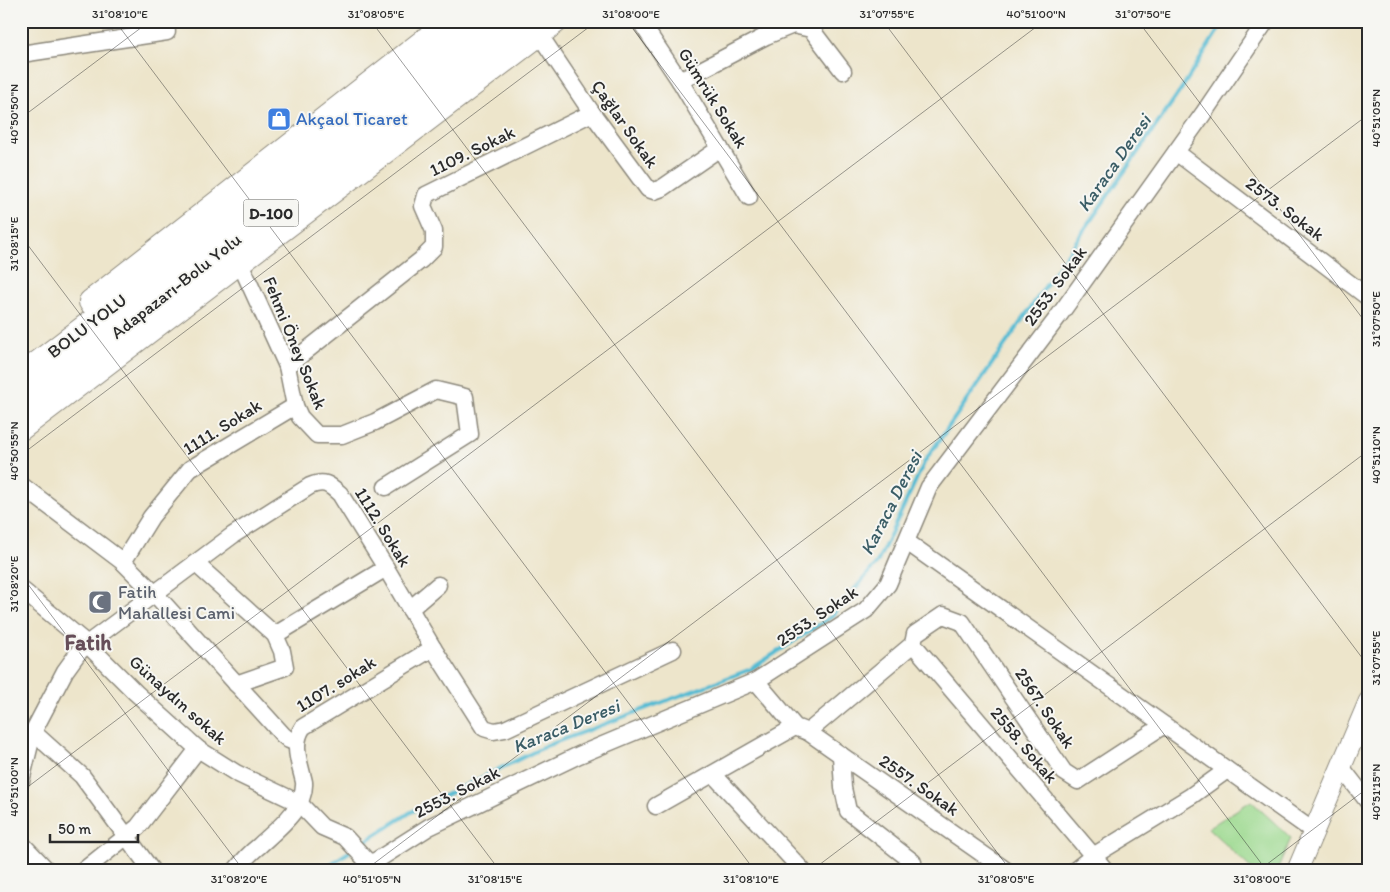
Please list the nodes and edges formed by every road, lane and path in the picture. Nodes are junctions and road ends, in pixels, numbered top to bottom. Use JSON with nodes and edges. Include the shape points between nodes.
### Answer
{"nodes":[{"id":1,"x":165,"y":21,"type":"edge"},
{"id":2,"x":450,"y":21,"type":"edge"},
{"id":3,"x":486,"y":21,"type":"edge"},
{"id":4,"x":640,"y":21,"type":"edge"},
{"id":5,"x":1266,"y":21,"type":"edge"},
{"id":6,"x":539,"y":26,"type":"edge"},
{"id":7,"x":21,"y":54,"type":"edge"},
{"id":8,"x":843,"y":71,"type":"dead end"},
{"id":9,"x":680,"y":81,"type":"junction"},
{"id":10,"x":592,"y":113,"type":"junction"},
{"id":11,"x":720,"y":148,"type":"junction"},
{"id":12,"x":1176,"y":152,"type":"junction"},
{"id":13,"x":749,"y":197,"type":"dead end"},
{"id":14,"x":240,"y":263,"type":"junction"},
{"id":15,"x":1369,"y":298,"type":"edge"},
{"id":16,"x":21,"y":357,"type":"edge"},
{"id":17,"x":287,"y":366,"type":"junction"},
{"id":18,"x":21,"y":376,"type":"edge"},
{"id":19,"x":21,"y":405,"type":"edge"},
{"id":20,"x":295,"y":406,"type":"junction"},
{"id":21,"x":21,"y":428,"type":"edge"},
{"id":22,"x":21,"y":485,"type":"edge"},
{"id":23,"x":386,"y":488,"type":"dead end"},
{"id":24,"x":907,"y":542,"type":"junction"},
{"id":25,"x":123,"y":562,"type":"junction"},
{"id":26,"x":195,"y":563,"type":"junction"},
{"id":27,"x":386,"y":568,"type":"junction"},
{"id":28,"x":438,"y":585,"type":"dead end"},
{"id":29,"x":21,"y":589,"type":"edge"},
{"id":30,"x":155,"y":594,"type":"junction"},
{"id":31,"x":410,"y":609,"type":"junction"},
{"id":32,"x":275,"y":635,"type":"junction"},
{"id":33,"x":87,"y":644,"type":"junction"},
{"id":34,"x":912,"y":644,"type":"junction"},
{"id":35,"x":433,"y":648,"type":"junction"},
{"id":36,"x":673,"y":650,"type":"dead end"},
{"id":37,"x":756,"y":680,"type":"junction"},
{"id":38,"x":236,"y":684,"type":"junction"},
{"id":39,"x":1369,"y":701,"type":"edge"},
{"id":40,"x":1164,"y":725,"type":"junction"},
{"id":41,"x":801,"y":730,"type":"junction"},
{"id":42,"x":296,"y":743,"type":"junction"},
{"id":43,"x":23,"y":748,"type":"edge"},
{"id":44,"x":198,"y":748,"type":"junction"},
{"id":45,"x":841,"y":755,"type":"junction"},
{"id":46,"x":1341,"y":767,"type":"junction"},
{"id":47,"x":1227,"y":770,"type":"junction"},
{"id":48,"x":713,"y":774,"type":"junction"},
{"id":49,"x":21,"y":781,"type":"edge"},
{"id":50,"x":299,"y":803,"type":"junction"},
{"id":51,"x":1369,"y":803,"type":"edge"},
{"id":52,"x":656,"y":806,"type":"dead end"},
{"id":53,"x":1313,"y":831,"type":"junction"},
{"id":54,"x":127,"y":836,"type":"junction"},
{"id":55,"x":21,"y":843,"type":"edge"},
{"id":56,"x":1092,"y":856,"type":"junction"},
{"id":57,"x":913,"y":862,"type":"dead end"},
{"id":58,"x":366,"y":865,"type":"edge"},
{"id":59,"x":48,"y":871,"type":"edge"},
{"id":60,"x":83,"y":871,"type":"edge"},
{"id":61,"x":152,"y":871,"type":"edge"},
{"id":62,"x":235,"y":871,"type":"edge"},
{"id":63,"x":803,"y":871,"type":"edge"},
{"id":64,"x":1007,"y":871,"type":"edge"},
{"id":65,"x":1074,"y":871,"type":"edge"},
{"id":66,"x":1106,"y":871,"type":"edge"},
{"id":67,"x":1297,"y":871,"type":"edge"}],
"edges":[{"from":1,"to":7,"type":"street","via":[[166,32]]},
{"from":2,"to":16,"type":"highway"},
{"from":3,"to":18,"type":"highway","name":"BOLU YOLU","number":"D-100"},
{"from":4,"to":9,"type":"street","name":"Gümrük Sokak"},
{"from":5,"to":12,"type":"street","name":"2553. Sokak"},
{"from":6,"to":10,"type":"street","name":"Çağlar Sokak"},
{"from":6,"to":14,"type":"highway"},
{"from":6,"to":19,"type":"highway","name":"Adapazarı-Bolu Yolu","number":"D-100"},
{"from":8,"to":9,"type":"street","via":[[811,28],[793,25]]},
{"from":9,"to":11,"type":"street","name":"Gümrük Sokak"},
{"from":10,"to":11,"type":"street","name":"Çağlar Sokak","via":[[645,187],[651,190],[662,188]]},
{"from":10,"to":17,"type":"street","name":"1109. Sokak","via":[[426,196],[423,206],[434,231],[434,247]]},
{"from":11,"to":13,"type":"street","name":"Gümrük Sokak"},
{"from":12,"to":15,"type":"street","name":"2573. Sokak"},
{"from":12,"to":24,"type":"street","name":"2553. Sokak","via":[[1058,317],[929,487]]},
{"from":14,"to":17,"type":"street","name":"Fehmi Öney Sokak"},
{"from":14,"to":21,"type":"highway"},
{"from":17,"to":20,"type":"street","name":"Fehmi Öney Sokak"},
{"from":20,"to":23,"type":"street","name":"Fehmi Öney Sokak","via":[[300,417],[317,435],[342,435],[375,422],[436,390],[465,397],[470,434]]},
{"from":20,"to":25,"type":"street","name":"1111. Sokak","via":[[190,469],[151,517]]},
{"from":22,"to":25,"type":"street"},
{"from":24,"to":37,"type":"street","name":"2553. Sokak","via":[[888,584],[866,610]]},
{"from":24,"to":40,"type":"street"},
{"from":25,"to":30,"type":"street"},
{"from":26,"to":27,"type":"street","name":"1112. Sokak","via":[[258,518],[318,482],[333,487],[340,494]]},
{"from":26,"to":30,"type":"street","name":"1112. Sokak"},
{"from":26,"to":32,"type":"street"},
{"from":27,"to":31,"type":"street","name":"1112. Sokak"},
{"from":27,"to":32,"type":"street"},
{"from":28,"to":31,"type":"street"},
{"from":29,"to":33,"type":"street","name":"Günaydın sokak"},
{"from":30,"to":33,"type":"street","name":"1112. Sokak"},
{"from":30,"to":38,"type":"street"},
{"from":31,"to":35,"type":"street","name":"1112. Sokak"},
{"from":32,"to":38,"type":"street","via":[[285,667]]},
{"from":33,"to":43,"type":"street","name":"1112. Sokak","via":[[65,671]]},
{"from":33,"to":44,"type":"street","name":"Günaydın sokak"},
{"from":34,"to":40,"type":"street","name":"2567. Sokak","via":[[915,634],[943,615],[962,622],[1064,772],[1078,781]]},
{"from":34,"to":41,"type":"street"},
{"from":34,"to":56,"type":"street","name":"2558. Sokak"},
{"from":35,"to":36,"type":"street","name":"1112. Sokak","via":[[484,728],[494,731],[505,729]]},
{"from":35,"to":42,"type":"street","name":"1107. sokak","via":[[302,727]]},
{"from":37,"to":41,"type":"street","name":"2557. Sokak"},
{"from":37,"to":58,"type":"street","name":"2553. Sokak","via":[[562,764],[429,827]]},
{"from":38,"to":42,"type":"street","via":[[283,735]]},
{"from":39,"to":46,"type":"main road"},
{"from":40,"to":47,"type":"street"},
{"from":41,"to":45,"type":"street","name":"2557. Sokak"},
{"from":41,"to":48,"type":"street"},
{"from":42,"to":50,"type":"street","via":[[305,788]]},
{"from":43,"to":49,"type":"street","name":"1112. Sokak"},
{"from":43,"to":54,"type":"street","via":[[82,776]]},
{"from":44,"to":50,"type":"street","name":"Günaydın sokak","via":[[236,774]]},
{"from":44,"to":54,"type":"street","via":[[138,827]]},
{"from":45,"to":57,"type":"street","via":[[848,811]]},
{"from":45,"to":64,"type":"street","name":"2557. Sokak"},
{"from":46,"to":51,"type":"street"},
{"from":46,"to":53,"type":"main road"},
{"from":47,"to":53,"type":"street"},
{"from":47,"to":56,"type":"street","via":[[1191,796]]},
{"from":48,"to":52,"type":"street"},
{"from":48,"to":63,"type":"street"},
{"from":50,"to":58,"type":"street","name":"Günaydın sokak","via":[[322,827],[346,837]]},
{"from":50,"to":62,"type":"street","via":[[278,830]]},
{"from":53,"to":67,"type":"main road"},
{"from":54,"to":60,"type":"street"},
{"from":54,"to":61,"type":"street"},
{"from":55,"to":59,"type":"street"},
{"from":56,"to":65,"type":"street"},
{"from":56,"to":66,"type":"street","name":"2558. Sokak"}]}
